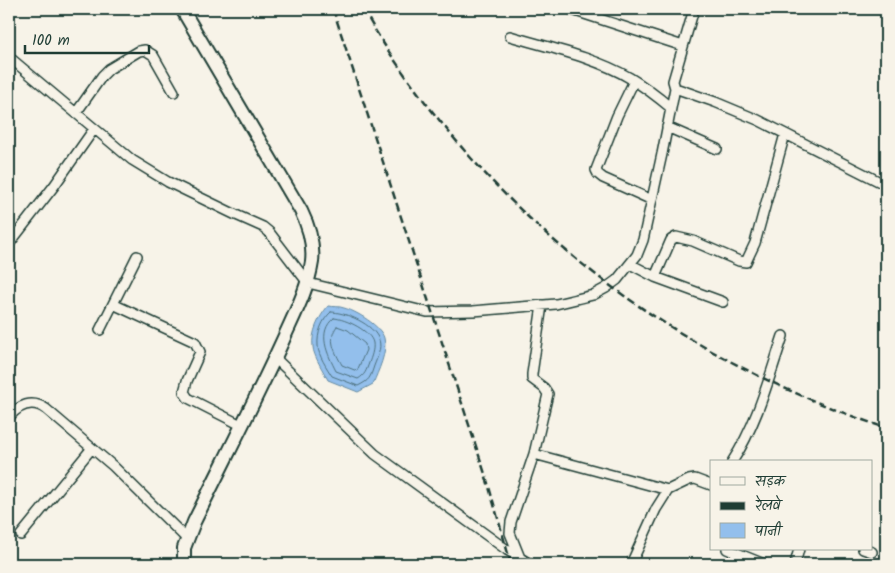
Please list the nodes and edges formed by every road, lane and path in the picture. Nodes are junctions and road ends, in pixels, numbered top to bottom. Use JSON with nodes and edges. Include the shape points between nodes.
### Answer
{"nodes":[{"id":1,"x":182,"y":9,"type":"edge"},
{"id":2,"x":569,"y":9,"type":"edge"},
{"id":3,"x":694,"y":9,"type":"edge"},
{"id":4,"x":510,"y":36,"type":"dead end"},
{"id":5,"x":683,"y":46,"type":"junction"},
{"id":6,"x":9,"y":57,"type":"edge"},
{"id":7,"x":634,"y":81,"type":"junction"},
{"id":8,"x":674,"y":88,"type":"junction"},
{"id":9,"x":174,"y":92,"type":"dead end"},
{"id":10,"x":671,"y":108,"type":"junction"},
{"id":11,"x":76,"y":113,"type":"junction"},
{"id":12,"x":667,"y":127,"type":"junction"},
{"id":13,"x":94,"y":129,"type":"junction"},
{"id":14,"x":785,"y":134,"type":"junction"},
{"id":15,"x":717,"y":149,"type":"dead end"},
{"id":16,"x":886,"y":185,"type":"edge"},
{"id":17,"x":652,"y":200,"type":"junction"},
{"id":18,"x":9,"y":244,"type":"edge"},
{"id":19,"x":137,"y":256,"type":"dead end"},
{"id":20,"x":630,"y":264,"type":"junction"},
{"id":21,"x":655,"y":277,"type":"junction"},
{"id":22,"x":308,"y":283,"type":"junction"},
{"id":23,"x":723,"y":302,"type":"dead end"},
{"id":24,"x":113,"y":304,"type":"junction"},
{"id":25,"x":542,"y":305,"type":"junction"},
{"id":26,"x":100,"y":330,"type":"dead end"},
{"id":27,"x":784,"y":336,"type":"dead end"},
{"id":28,"x":275,"y":358,"type":"junction"},
{"id":29,"x":9,"y":417,"type":"edge"},
{"id":30,"x":242,"y":425,"type":"junction"},
{"id":31,"x":92,"y":448,"type":"junction"},
{"id":32,"x":534,"y":454,"type":"junction"},
{"id":33,"x":733,"y":460,"type":"edge"},
{"id":34,"x":710,"y":485,"type":"edge"},
{"id":35,"x":668,"y":490,"type":"junction"},
{"id":36,"x":21,"y":535,"type":"dead end"},
{"id":37,"x":187,"y":539,"type":"junction"},
{"id":38,"x":729,"y":550,"type":"edge"},
{"id":39,"x":799,"y":550,"type":"edge"},
{"id":40,"x":520,"y":558,"type":"junction"},
{"id":41,"x":184,"y":564,"type":"edge"},
{"id":42,"x":530,"y":564,"type":"edge"},
{"id":43,"x":631,"y":564,"type":"edge"},
{"id":44,"x":764,"y":564,"type":"edge"},
{"id":45,"x":794,"y":564,"type":"edge"}],
"edges":[{"from":1,"to":22,"type":"highway","via":[[310,229],[312,261]]},
{"from":2,"to":5,"type":"street"},
{"from":3,"to":5,"type":"street"},
{"from":4,"to":7,"type":"street","via":[[590,60]]},
{"from":5,"to":8,"type":"street"},
{"from":6,"to":11,"type":"street"},
{"from":7,"to":10,"type":"street"},
{"from":7,"to":17,"type":"street","via":[[596,170],[603,178]]},
{"from":8,"to":10,"type":"street"},
{"from":8,"to":14,"type":"street","via":[[716,102]]},
{"from":9,"to":11,"type":"street","via":[[153,55],[145,50],[139,51],[109,69]]},
{"from":10,"to":12,"type":"street"},
{"from":11,"to":13,"type":"street"},
{"from":12,"to":15,"type":"street"},
{"from":12,"to":17,"type":"street"},
{"from":13,"to":18,"type":"street"},
{"from":13,"to":22,"type":"street","via":[[132,160],[168,182],[263,227]]},
{"from":14,"to":16,"type":"street"},
{"from":14,"to":21,"type":"street","via":[[755,243],[746,262],[676,237],[671,240]]},
{"from":17,"to":20,"type":"street","via":[[643,240]]},
{"from":19,"to":24,"type":"street"},
{"from":20,"to":21,"type":"street"},
{"from":20,"to":25,"type":"street","via":[[617,280],[593,295]]},
{"from":21,"to":23,"type":"street"},
{"from":22,"to":25,"type":"street","via":[[432,312]]},
{"from":22,"to":28,"type":"highway"},
{"from":24,"to":26,"type":"street"},
{"from":24,"to":30,"type":"street","via":[[195,342],[200,352],[184,392],[188,398]]},
{"from":25,"to":32,"type":"street","via":[[532,379],[548,394]]},
{"from":27,"to":33,"type":"street","via":[[750,428]]},
{"from":28,"to":30,"type":"highway"},
{"from":28,"to":40,"type":"street","via":[[375,454]]},
{"from":29,"to":31,"type":"street","via":[[16,408],[25,404],[41,405]]},
{"from":30,"to":37,"type":"highway"},
{"from":31,"to":36,"type":"street"},
{"from":31,"to":37,"type":"street"},
{"from":32,"to":35,"type":"street"},
{"from":32,"to":40,"type":"street","via":[[511,522],[510,532]]},
{"from":34,"to":35,"type":"street","via":[[695,479]]},
{"from":35,"to":43,"type":"street"},
{"from":37,"to":41,"type":"highway"},
{"from":38,"to":44,"type":"street"},
{"from":39,"to":45,"type":"street"},
{"from":40,"to":42,"type":"street"}]}
